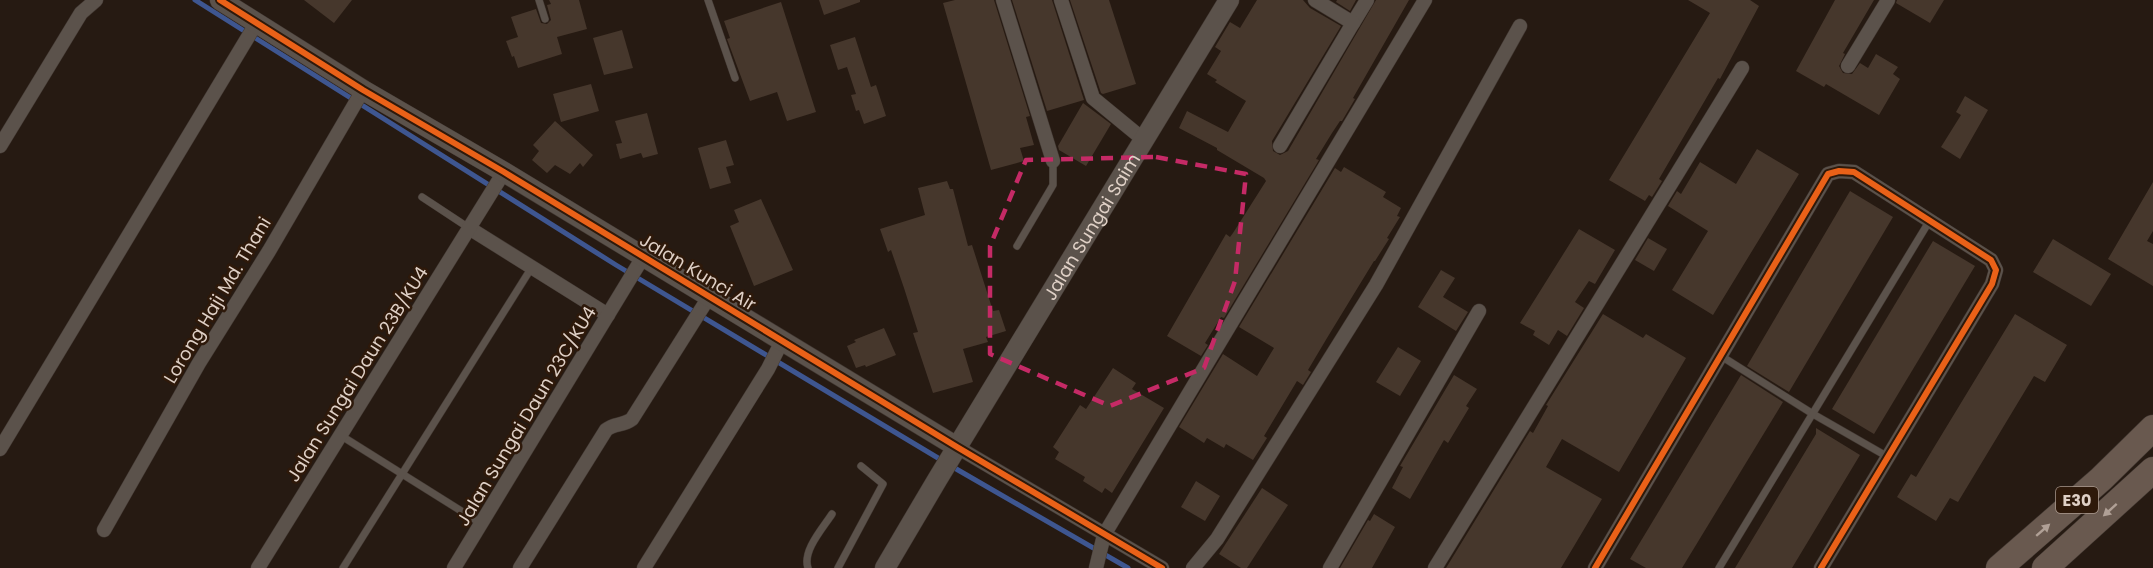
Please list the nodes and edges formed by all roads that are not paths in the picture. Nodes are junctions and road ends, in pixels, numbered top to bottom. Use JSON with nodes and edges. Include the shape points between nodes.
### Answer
{"nodes":[{"id":1,"x":96,"y":0,"type":"edge"},
{"id":2,"x":220,"y":0,"type":"edge"},
{"id":3,"x":539,"y":0,"type":"edge"},
{"id":4,"x":708,"y":0,"type":"edge"},
{"id":5,"x":1003,"y":0,"type":"edge"},
{"id":6,"x":1060,"y":0,"type":"edge"},
{"id":7,"x":1229,"y":0,"type":"edge"},
{"id":8,"x":1316,"y":0,"type":"edge"},
{"id":9,"x":1367,"y":0,"type":"edge"},
{"id":10,"x":1425,"y":0,"type":"edge"},
{"id":11,"x":1888,"y":0,"type":"edge"},
{"id":12,"x":545,"y":19,"type":"dead end"},
{"id":13,"x":1353,"y":23,"type":"junction"},
{"id":14,"x":255,"y":25,"type":"junction"},
{"id":15,"x":1520,"y":26,"type":"dead end"},
{"id":16,"x":1848,"y":66,"type":"dead end"},
{"id":17,"x":1742,"y":68,"type":"dead end"},
{"id":18,"x":735,"y":78,"type":"dead end"},
{"id":19,"x":362,"y":92,"type":"junction"},
{"id":20,"x":1144,"y":140,"type":"junction"},
{"id":21,"x":0,"y":146,"type":"edge"},
{"id":22,"x":1280,"y":146,"type":"dead end"},
{"id":23,"x":1053,"y":161,"type":"joint"},
{"id":24,"x":501,"y":177,"type":"junction"},
{"id":25,"x":422,"y":197,"type":"dead end"},
{"id":26,"x":1930,"y":220,"type":"junction"},
{"id":27,"x":469,"y":228,"type":"junction"},
{"id":28,"x":1017,"y":246,"type":"dead end"},
{"id":29,"x":640,"y":262,"type":"junction"},
{"id":30,"x":532,"y":267,"type":"junction"},
{"id":31,"x":702,"y":308,"type":"junction"},
{"id":32,"x":1479,"y":311,"type":"dead end"},
{"id":33,"x":608,"y":315,"type":"junction"},
{"id":34,"x":779,"y":347,"type":"junction"},
{"id":35,"x":1720,"y":356,"type":"junction"},
{"id":36,"x":1813,"y":414,"type":"junction"},
{"id":37,"x":2153,"y":428,"type":"edge"},
{"id":38,"x":340,"y":435,"type":"junction"},
{"id":39,"x":0,"y":449,"type":"edge"},
{"id":40,"x":955,"y":450,"type":"junction"},
{"id":41,"x":1888,"y":457,"type":"junction"},
{"id":42,"x":861,"y":466,"type":"dead end"},
{"id":43,"x":2153,"y":470,"type":"edge"},
{"id":44,"x":401,"y":474,"type":"junction"},
{"id":45,"x":832,"y":514,"type":"dead end"},
{"id":46,"x":482,"y":524,"type":"junction"},
{"id":47,"x":104,"y":530,"type":"dead end"},
{"id":48,"x":1102,"y":541,"type":"junction"},
{"id":49,"x":1096,"y":567,"type":"edge"},
{"id":50,"x":1159,"y":567,"type":"edge"},
{"id":51,"x":258,"y":568,"type":"edge"},
{"id":52,"x":343,"y":568,"type":"edge"},
{"id":53,"x":454,"y":568,"type":"edge"},
{"id":54,"x":520,"y":568,"type":"edge"},
{"id":55,"x":644,"y":568,"type":"edge"},
{"id":56,"x":808,"y":568,"type":"edge"},
{"id":57,"x":838,"y":568,"type":"edge"},
{"id":58,"x":885,"y":568,"type":"edge"},
{"id":59,"x":1193,"y":568,"type":"edge"},
{"id":60,"x":1330,"y":568,"type":"edge"},
{"id":61,"x":1435,"y":568,"type":"edge"},
{"id":62,"x":1595,"y":568,"type":"edge"},
{"id":63,"x":1719,"y":568,"type":"edge"},
{"id":64,"x":1821,"y":568,"type":"edge"},
{"id":65,"x":1999,"y":568,"type":"edge"},
{"id":66,"x":2045,"y":568,"type":"edge"}],
"edges":[{"from":1,"to":21,"type":"street","via":[[81,13]]},
{"from":2,"to":14,"type":"street","name":"Jalan Kunci Air"},
{"from":3,"to":12,"type":"lane"},
{"from":4,"to":18,"type":"lane"},
{"from":5,"to":23,"type":"street"},
{"from":6,"to":20,"type":"street","via":[[1093,98]]},
{"from":7,"to":20,"type":"street","name":"Jalan Sungai Saim"},
{"from":8,"to":13,"type":"street"},
{"from":9,"to":13,"type":"street"},
{"from":10,"to":48,"type":"street"},
{"from":11,"to":16,"type":"street"},
{"from":13,"to":22,"type":"street"},
{"from":14,"to":19,"type":"street","name":"Jalan Kunci Air"},
{"from":14,"to":39,"type":"street"},
{"from":15,"to":59,"type":"street","via":[[1376,285],[1217,539]]},
{"from":17,"to":61,"type":"street"},
{"from":19,"to":24,"type":"street","name":"Jalan Kunci Air"},
{"from":19,"to":47,"type":"street","name":"Lorong Haji Md. Thani"},
{"from":20,"to":40,"type":"street","name":"Jalan Sungai Saim"},
{"from":23,"to":28,"type":"lane","via":[[1053,185]]},
{"from":24,"to":27,"type":"street","name":"Jalan Sungai Daun 23B/KU4"},
{"from":24,"to":29,"type":"street","name":"Jalan Kunci Air"},
{"from":25,"to":27,"type":"lane"},
{"from":26,"to":35,"type":"street","via":[[1854,172],[1828,174]]},
{"from":26,"to":36,"type":"lane"},
{"from":26,"to":41,"type":"street","via":[[1991,260],[1996,270],[1992,284]]},
{"from":27,"to":30,"type":"street"},
{"from":27,"to":38,"type":"street","name":"Jalan Sungai Daun 23B/KU4"},
{"from":29,"to":31,"type":"street","name":"Jalan Kunci Air"},
{"from":29,"to":33,"type":"street","name":"Jalan Sungai Daun 23C/KU4"},
{"from":30,"to":33,"type":"street"},
{"from":30,"to":44,"type":"lane"},
{"from":31,"to":34,"type":"street","name":"Jalan Kunci Air"},
{"from":31,"to":54,"type":"street","via":[[632,419],[606,430]]},
{"from":32,"to":60,"type":"street"},
{"from":33,"to":46,"type":"street","name":"Jalan Sungai Daun 23C/KU4"},
{"from":34,"to":40,"type":"street","name":"Jalan Kunci Air"},
{"from":34,"to":55,"type":"street"},
{"from":35,"to":36,"type":"lane"},
{"from":35,"to":62,"type":"street"},
{"from":36,"to":41,"type":"lane"},
{"from":36,"to":63,"type":"lane"},
{"from":65,"to":37,"type":"highway","number":"E30","one_way":true},
{"from":38,"to":44,"type":"lane"},
{"from":38,"to":51,"type":"street","name":"Jalan Sungai Daun 23B/KU4"},
{"from":40,"to":48,"type":"street","name":"Jalan Kunci Air"},
{"from":40,"to":58,"type":"street","name":"Jalan Sungai Saim"},
{"from":41,"to":64,"type":"street"},
{"from":42,"to":57,"type":"lane","via":[[883,484]]},
{"from":43,"to":66,"type":"highway","number":"E30","one_way":true},
{"from":44,"to":46,"type":"lane"},
{"from":44,"to":52,"type":"lane"},
{"from":45,"to":56,"type":"lane","via":[[808,552]]},
{"from":46,"to":53,"type":"street","name":"Jalan Sungai Daun 23C/KU4"},
{"from":48,"to":49,"type":"street"},
{"from":48,"to":50,"type":"street","name":"Jalan Kunci Air"}]}
